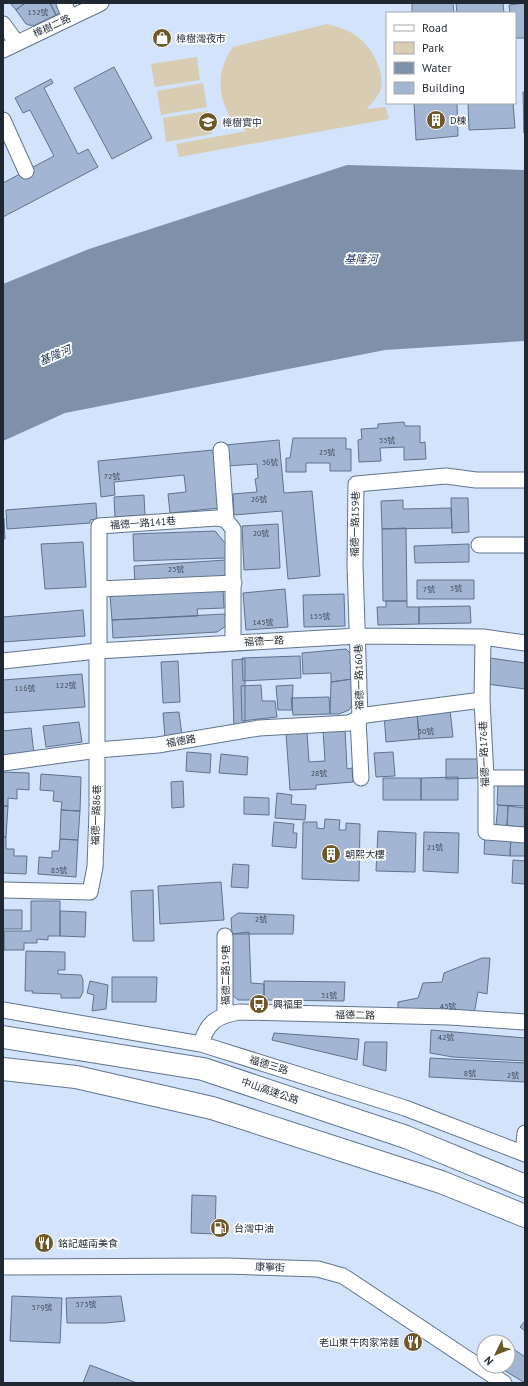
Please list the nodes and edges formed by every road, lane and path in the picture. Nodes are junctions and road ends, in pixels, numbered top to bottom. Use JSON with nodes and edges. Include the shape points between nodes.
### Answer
{"nodes":[{"id":1,"x":64,"y":3,"type":"edge"},
{"id":2,"x":101,"y":3,"type":"edge"},
{"id":3,"x":70,"y":18,"type":"junction"},
{"id":4,"x":3,"y":24,"type":"edge"},
{"id":5,"x":17,"y":42,"type":"junction"},
{"id":6,"x":3,"y":50,"type":"edge"},
{"id":7,"x":3,"y":120,"type":"edge"},
{"id":8,"x":26,"y":171,"type":"dead end"},
{"id":9,"x":221,"y":450,"type":"dead end"},
{"id":10,"x":525,"y":480,"type":"edge"},
{"id":11,"x":226,"y":520,"type":"junction"},
{"id":12,"x":479,"y":545,"type":"dead end"},
{"id":13,"x":525,"y":545,"type":"edge"},
{"id":14,"x":234,"y":582,"type":"junction"},
{"id":15,"x":99,"y":590,"type":"junction"},
{"id":16,"x":358,"y":636,"type":"junction"},
{"id":17,"x":483,"y":637,"type":"junction"},
{"id":18,"x":234,"y":642,"type":"junction"},
{"id":19,"x":525,"y":643,"type":"edge"},
{"id":20,"x":98,"y":651,"type":"junction"},
{"id":21,"x":3,"y":661,"type":"edge"},
{"id":22,"x":482,"y":700,"type":"junction"},
{"id":23,"x":359,"y":718,"type":"junction"},
{"id":24,"x":98,"y":750,"type":"junction"},
{"id":25,"x":3,"y":763,"type":"edge"},
{"id":26,"x":361,"y":778,"type":"dead end"},
{"id":27,"x":486,"y":778,"type":"junction"},
{"id":28,"x":524,"y":778,"type":"dead end"},
{"id":29,"x":525,"y":834,"type":"edge"},
{"id":30,"x":3,"y":890,"type":"edge"},
{"id":31,"x":225,"y":936,"type":"dead end"},
{"id":32,"x":3,"y":1010,"type":"edge"},
{"id":33,"x":225,"y":1014,"type":"junction"},
{"id":34,"x":525,"y":1022,"type":"edge"},
{"id":35,"x":3,"y":1037,"type":"edge"},
{"id":36,"x":201,"y":1044,"type":"junction"},
{"id":37,"x":3,"y":1069,"type":"edge"},
{"id":38,"x":525,"y":1133,"type":"edge"},
{"id":39,"x":524,"y":1154,"type":"edge"},
{"id":40,"x":525,"y":1186,"type":"edge"},
{"id":41,"x":483,"y":1200,"type":"junction"},
{"id":42,"x":525,"y":1216,"type":"edge"},
{"id":43,"x":525,"y":1224,"type":"edge"},
{"id":44,"x":3,"y":1267,"type":"edge"},
{"id":45,"x":504,"y":1383,"type":"edge"}],
"edges":[{"from":1,"to":3,"type":"street"},
{"from":2,"to":3,"type":"street","name":"樟樹二路"},
{"from":3,"to":5,"type":"street","name":"樟樹二路"},
{"from":4,"to":5,"type":"street"},
{"from":5,"to":6,"type":"street","name":"樟樹二路"},
{"from":7,"to":8,"type":"street"},
{"from":9,"to":11,"type":"street"},
{"from":10,"to":16,"type":"street","name":"福德一路159巷","via":[[476,480],[446,476],[356,484],[355,565]]},
{"from":11,"to":14,"type":"street","via":[[233,529]]},
{"from":11,"to":15,"type":"street","name":"福德一路141巷","via":[[217,518],[99,526]]},
{"from":12,"to":13,"type":"street"},
{"from":14,"to":15,"type":"street"},
{"from":14,"to":18,"type":"street"},
{"from":15,"to":20,"type":"street","name":"福德一路141巷"},
{"from":16,"to":17,"type":"street","name":"福德一路"},
{"from":16,"to":18,"type":"street","name":"福德一路"},
{"from":16,"to":23,"type":"street","name":"福德一路160巷"},
{"from":17,"to":19,"type":"street","name":"福德一路"},
{"from":17,"to":22,"type":"street","name":"福德一路176巷"},
{"from":18,"to":20,"type":"street","name":"福德一路"},
{"from":20,"to":21,"type":"street","name":"福德一路"},
{"from":20,"to":24,"type":"street","name":"福德一路86巷"},
{"from":22,"to":23,"type":"street","name":"福德路"},
{"from":22,"to":27,"type":"street","name":"福德一路176巷"},
{"from":23,"to":24,"type":"street","name":"福德路","via":[[349,723],[259,728],[158,745]]},
{"from":23,"to":26,"type":"street"},
{"from":24,"to":25,"type":"street","name":"福德路"},
{"from":24,"to":30,"type":"street","name":"福德一路86巷","via":[[95,867],[90,892]]},
{"from":27,"to":28,"type":"street"},
{"from":27,"to":29,"type":"street","name":"福德一路176巷","via":[[486,832]]},
{"from":31,"to":33,"type":"street","name":"福德二路19巷"},
{"from":32,"to":36,"type":"street","name":"福德三路"},
{"from":33,"to":34,"type":"street","name":"福德二路","via":[[239,1012],[449,1017]]},
{"from":33,"to":36,"type":"street","via":[[205,1031]]},
{"from":35,"to":40,"type":"highway","name":"中山高速公路","via":[[202,1069],[406,1137]]},
{"from":36,"to":39,"type":"street","name":"福德三路","via":[[405,1108]]},
{"from":37,"to":41,"type":"highway","via":[[76,1077],[212,1108],[403,1170]]},
{"from":38,"to":39,"type":"street"},
{"from":41,"to":42,"type":"highway"},
{"from":41,"to":43,"type":"highway"},
{"from":44,"to":45,"type":"street","name":"康寧街","via":[[227,1266],[318,1269],[331,1272],[343,1276]]}]}
